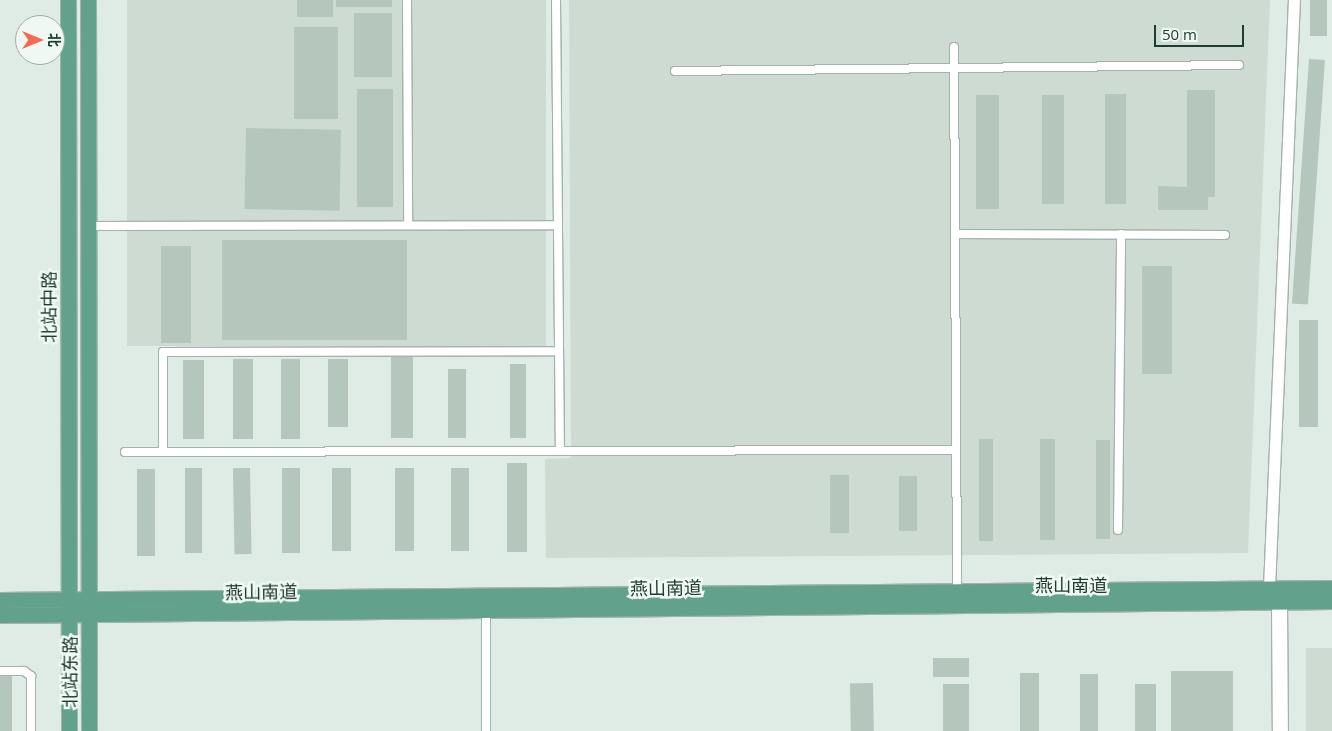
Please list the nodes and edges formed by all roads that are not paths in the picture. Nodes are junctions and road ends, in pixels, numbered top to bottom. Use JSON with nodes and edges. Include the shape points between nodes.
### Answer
{"nodes":[{"id":1,"x":68,"y":0,"type":"edge"},
{"id":2,"x":88,"y":0,"type":"edge"},
{"id":3,"x":407,"y":0,"type":"edge"},
{"id":4,"x":556,"y":0,"type":"edge"},
{"id":5,"x":1294,"y":0,"type":"edge"},
{"id":6,"x":954,"y":47,"type":"dead end"},
{"id":7,"x":1239,"y":64,"type":"dead end"},
{"id":8,"x":954,"y":65,"type":"junction"},
{"id":9,"x":675,"y":71,"type":"dead end"},
{"id":10,"x":408,"y":225,"type":"junction"},
{"id":11,"x":557,"y":225,"type":"junction"},
{"id":12,"x":87,"y":226,"type":"junction"},
{"id":13,"x":955,"y":234,"type":"junction"},
{"id":14,"x":1121,"y":234,"type":"junction"},
{"id":15,"x":1225,"y":234,"type":"dead end"},
{"id":16,"x":558,"y":351,"type":"junction"},
{"id":17,"x":560,"y":450,"type":"junction"},
{"id":18,"x":956,"y":450,"type":"junction"},
{"id":19,"x":125,"y":452,"type":"dead end"},
{"id":20,"x":163,"y":452,"type":"junction"},
{"id":21,"x":1118,"y":530,"type":"dead end"},
{"id":22,"x":1269,"y":588,"type":"junction"},
{"id":23,"x":1332,"y":588,"type":"edge"},
{"id":24,"x":957,"y":591,"type":"junction"},
{"id":25,"x":0,"y":600,"type":"edge"},
{"id":26,"x":1279,"y":602,"type":"junction"},
{"id":27,"x":1332,"y":602,"type":"edge"},
{"id":28,"x":89,"y":606,"type":"junction"},
{"id":29,"x":68,"y":607,"type":"junction"},
{"id":30,"x":486,"y":609,"type":"junction"},
{"id":31,"x":0,"y":615,"type":"edge"},
{"id":32,"x":0,"y":671,"type":"edge"},
{"id":33,"x":31,"y":731,"type":"edge"},
{"id":34,"x":69,"y":731,"type":"edge"},
{"id":35,"x":89,"y":731,"type":"edge"},
{"id":36,"x":486,"y":731,"type":"edge"},
{"id":37,"x":1280,"y":731,"type":"edge"}],
"edges":[{"from":1,"to":29,"type":"main road","name":"北站中路"},
{"from":2,"to":12,"type":"main road"},
{"from":3,"to":10,"type":"lane"},
{"from":4,"to":11,"type":"lane"},
{"from":5,"to":22,"type":"street"},
{"from":6,"to":8,"type":"lane"},
{"from":7,"to":8,"type":"lane"},
{"from":8,"to":9,"type":"lane"},
{"from":8,"to":13,"type":"lane"},
{"from":10,"to":11,"type":"lane"},
{"from":10,"to":12,"type":"lane"},
{"from":11,"to":16,"type":"lane"},
{"from":12,"to":28,"type":"main road"},
{"from":13,"to":14,"type":"lane"},
{"from":13,"to":18,"type":"lane"},
{"from":14,"to":15,"type":"lane"},
{"from":14,"to":21,"type":"lane"},
{"from":16,"to":17,"type":"lane"},
{"from":16,"to":20,"type":"lane","via":[[163,352]]},
{"from":17,"to":18,"type":"lane"},
{"from":17,"to":20,"type":"lane"},
{"from":18,"to":24,"type":"lane"},
{"from":19,"to":20,"type":"lane"},
{"from":22,"to":23,"type":"main road","name":"燕山南道"},
{"from":22,"to":24,"type":"main road","name":"燕山南道"},
{"from":24,"to":28,"type":"main road","name":"燕山南道"},
{"from":25,"to":29,"type":"main road","name":"燕山南道"},
{"from":26,"to":27,"type":"main road","name":"燕山南道"},
{"from":26,"to":30,"type":"main road","name":"燕山南道"},
{"from":26,"to":37,"type":"street"},
{"from":28,"to":29,"type":"main road","name":"燕山南道"},
{"from":28,"to":30,"type":"main road","name":"燕山南道"},
{"from":28,"to":35,"type":"main road","name":"北站东路"},
{"from":29,"to":31,"type":"main road","name":"燕山南道"},
{"from":29,"to":34,"type":"main road","name":"北站东路"},
{"from":30,"to":36,"type":"lane"},
{"from":32,"to":33,"type":"lane","via":[[24,671],[31,676]]}]}
